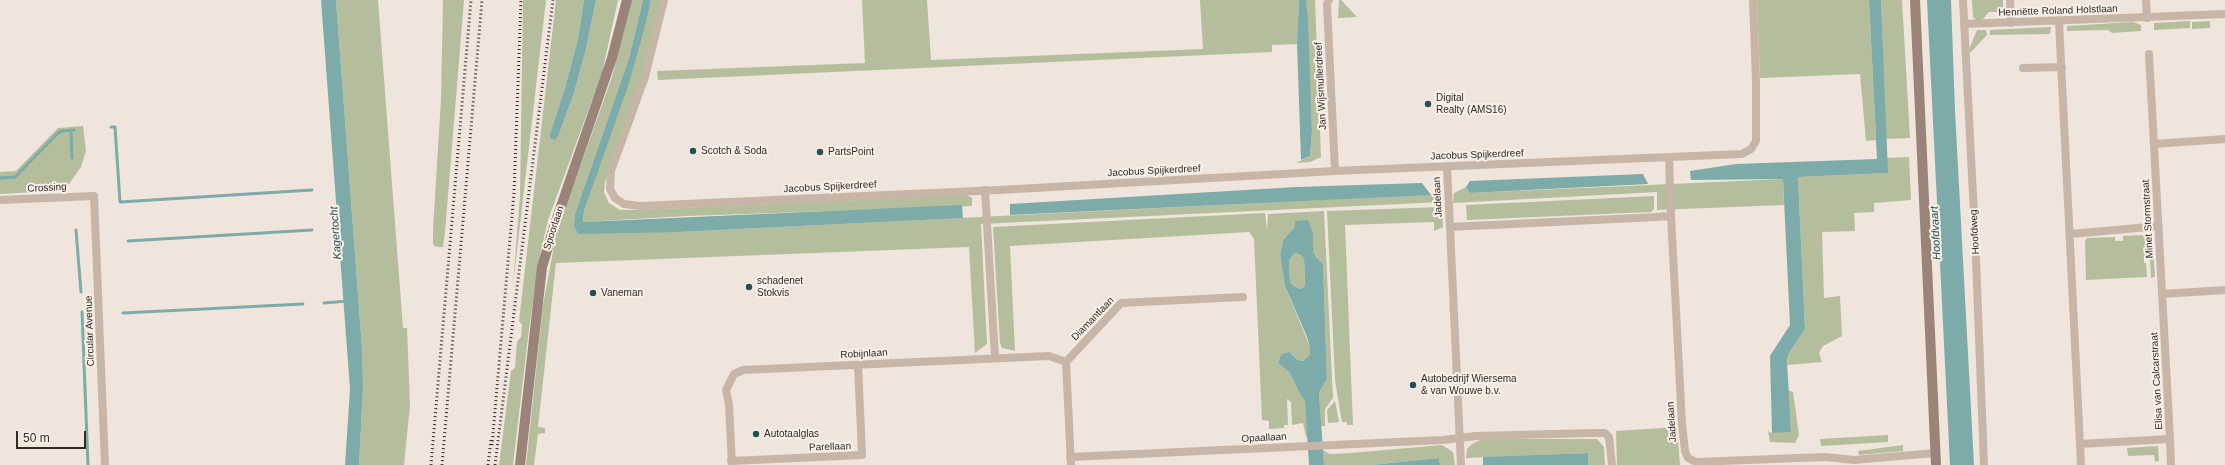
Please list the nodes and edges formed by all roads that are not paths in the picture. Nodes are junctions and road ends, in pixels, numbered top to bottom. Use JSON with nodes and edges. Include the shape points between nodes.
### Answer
{"nodes":[{"id":1,"x":627,"y":0,"type":"edge"},
{"id":2,"x":664,"y":0,"type":"edge"},
{"id":3,"x":1329,"y":0,"type":"edge"},
{"id":4,"x":1752,"y":0,"type":"edge"},
{"id":5,"x":1915,"y":0,"type":"edge"},
{"id":6,"x":1963,"y":0,"type":"edge"},
{"id":7,"x":2010,"y":0,"type":"edge"},
{"id":8,"x":2146,"y":0,"type":"edge"},
{"id":9,"x":2225,"y":14,"type":"edge"},
{"id":10,"x":2147,"y":18,"type":"junction"},
{"id":11,"x":2059,"y":22,"type":"junction"},
{"id":12,"x":2011,"y":23,"type":"junction"},
{"id":13,"x":1964,"y":24,"type":"junction"},
{"id":14,"x":2149,"y":54,"type":"dead end"},
{"id":15,"x":2062,"y":66,"type":"junction"},
{"id":16,"x":2023,"y":68,"type":"dead end"},
{"id":17,"x":2225,"y":139,"type":"edge"},
{"id":18,"x":2154,"y":144,"type":"junction"},
{"id":19,"x":1669,"y":157,"type":"junction"},
{"id":20,"x":1447,"y":167,"type":"junction"},
{"id":21,"x":1335,"y":171,"type":"junction"},
{"id":22,"x":985,"y":190,"type":"junction"},
{"id":23,"x":94,"y":196,"type":"joint"},
{"id":24,"x":0,"y":200,"type":"edge"},
{"id":25,"x":1671,"y":216,"type":"junction"},
{"id":26,"x":2160,"y":226,"type":"junction"},
{"id":27,"x":1450,"y":227,"type":"junction"},
{"id":28,"x":2071,"y":234,"type":"junction"},
{"id":29,"x":2225,"y":290,"type":"edge"},
{"id":30,"x":2162,"y":294,"type":"junction"},
{"id":31,"x":1243,"y":296,"type":"dead end"},
{"id":32,"x":996,"y":357,"type":"junction"},
{"id":33,"x":1066,"y":362,"type":"junction"},
{"id":34,"x":858,"y":364,"type":"junction"},
{"id":35,"x":734,"y":374,"type":"joint"},
{"id":36,"x":1460,"y":439,"type":"junction"},
{"id":37,"x":2170,"y":439,"type":"junction"},
{"id":38,"x":2080,"y":444,"type":"junction"},
{"id":39,"x":1935,"y":453,"type":"junction"},
{"id":40,"x":1854,"y":460,"type":"junction"},
{"id":41,"x":1071,"y":461,"type":"edge"},
{"id":42,"x":731,"y":463,"type":"edge"},
{"id":43,"x":105,"y":465,"type":"edge"},
{"id":44,"x":520,"y":465,"type":"edge"},
{"id":45,"x":1461,"y":465,"type":"edge"},
{"id":46,"x":1612,"y":465,"type":"edge"},
{"id":47,"x":1876,"y":465,"type":"edge"},
{"id":48,"x":1936,"y":465,"type":"edge"},
{"id":49,"x":1984,"y":465,"type":"edge"},
{"id":50,"x":2081,"y":465,"type":"edge"},
{"id":51,"x":2171,"y":465,"type":"edge"}],
"edges":[{"from":1,"to":44,"type":"main road","name":"Spoorlaan","via":[[612,58],[542,267]]},
{"from":2,"to":22,"type":"street","name":"Jacobus Spijkerdreef","via":[[645,77],[611,171],[610,189],[614,198],[624,204],[648,206]]},
{"from":3,"to":21,"type":"street","name":"Jan Wijsmullerdreef"},
{"from":4,"to":19,"type":"street","name":"Jacobus Spijkerdreef","via":[[1756,141],[1751,149],[1742,154]]},
{"from":5,"to":39,"type":"main road"},
{"from":6,"to":13,"type":"street","name":"Hoofdweg"},
{"from":7,"to":12,"type":"street"},
{"from":8,"to":10,"type":"street"},
{"from":9,"to":10,"type":"street","name":"Henriëtte Roland Holstlaan"},
{"from":10,"to":11,"type":"street","name":"Henriëtte Roland Holstlaan"},
{"from":11,"to":12,"type":"street","name":"Henriëtte Roland Holstlaan"},
{"from":11,"to":15,"type":"street"},
{"from":12,"to":13,"type":"street","name":"Henriëtte Roland Holstlaan"},
{"from":13,"to":49,"type":"street","name":"Hoofdweg"},
{"from":14,"to":18,"type":"street","name":"Minet Stormstraat"},
{"from":15,"to":16,"type":"street"},
{"from":15,"to":28,"type":"street"},
{"from":17,"to":18,"type":"street"},
{"from":18,"to":26,"type":"street","name":"Minet Stormstraat"},
{"from":19,"to":20,"type":"street","name":"Jacobus Spijkerdreef"},
{"from":19,"to":25,"type":"street","name":"Jadelaan"},
{"from":20,"to":21,"type":"street","name":"Jacobus Spijkerdreef"},
{"from":20,"to":27,"type":"street","name":"Jadelaan"},
{"from":21,"to":22,"type":"street","name":"Jacobus Spijkerdreef"},
{"from":22,"to":32,"type":"street"},
{"from":23,"to":24,"type":"street","name":"Crossing"},
{"from":23,"to":43,"type":"street","name":"Circular Avenue"},
{"from":25,"to":27,"type":"street","name":"Jadelaan"},
{"from":25,"to":40,"type":"street","name":"Jadelaan","via":[[1682,424],[1686,455],[1696,462],[1825,457]]},
{"from":26,"to":28,"type":"street"},
{"from":26,"to":30,"type":"street","name":"Minet Stormstraat"},
{"from":27,"to":36,"type":"street","name":"Jadelaan"},
{"from":28,"to":38,"type":"street"},
{"from":29,"to":30,"type":"street"},
{"from":30,"to":37,"type":"street","name":"Elisa van Calcarstraat"},
{"from":31,"to":33,"type":"street","name":"Diamantlaan","via":[[1121,302]]},
{"from":32,"to":33,"type":"street","name":"Robijnlaan","via":[[1049,356]]},
{"from":32,"to":34,"type":"street","name":"Robijnlaan"},
{"from":33,"to":41,"type":"street"},
{"from":34,"to":35,"type":"street","name":"Robijnlaan","via":[[743,370]]},
{"from":34,"to":42,"type":"street","name":"Parellaan","via":[[862,455]]},
{"from":35,"to":42,"type":"street","name":"Parellaan","via":[[726,390],[729,404]]},
{"from":36,"to":41,"type":"street","name":"Opaallaan"},
{"from":36,"to":45,"type":"street"},
{"from":36,"to":46,"type":"street","name":"Opaallaan","via":[[1476,436],[1605,433],[1611,445]]},
{"from":37,"to":38,"type":"street","name":"Elisa van Calcarstraat"},
{"from":37,"to":51,"type":"street"},
{"from":38,"to":50,"type":"street"},
{"from":39,"to":40,"type":"street","name":"Jadelaan"},
{"from":39,"to":48,"type":"main road"},
{"from":40,"to":47,"type":"street","name":"Jadelaan"}]}
